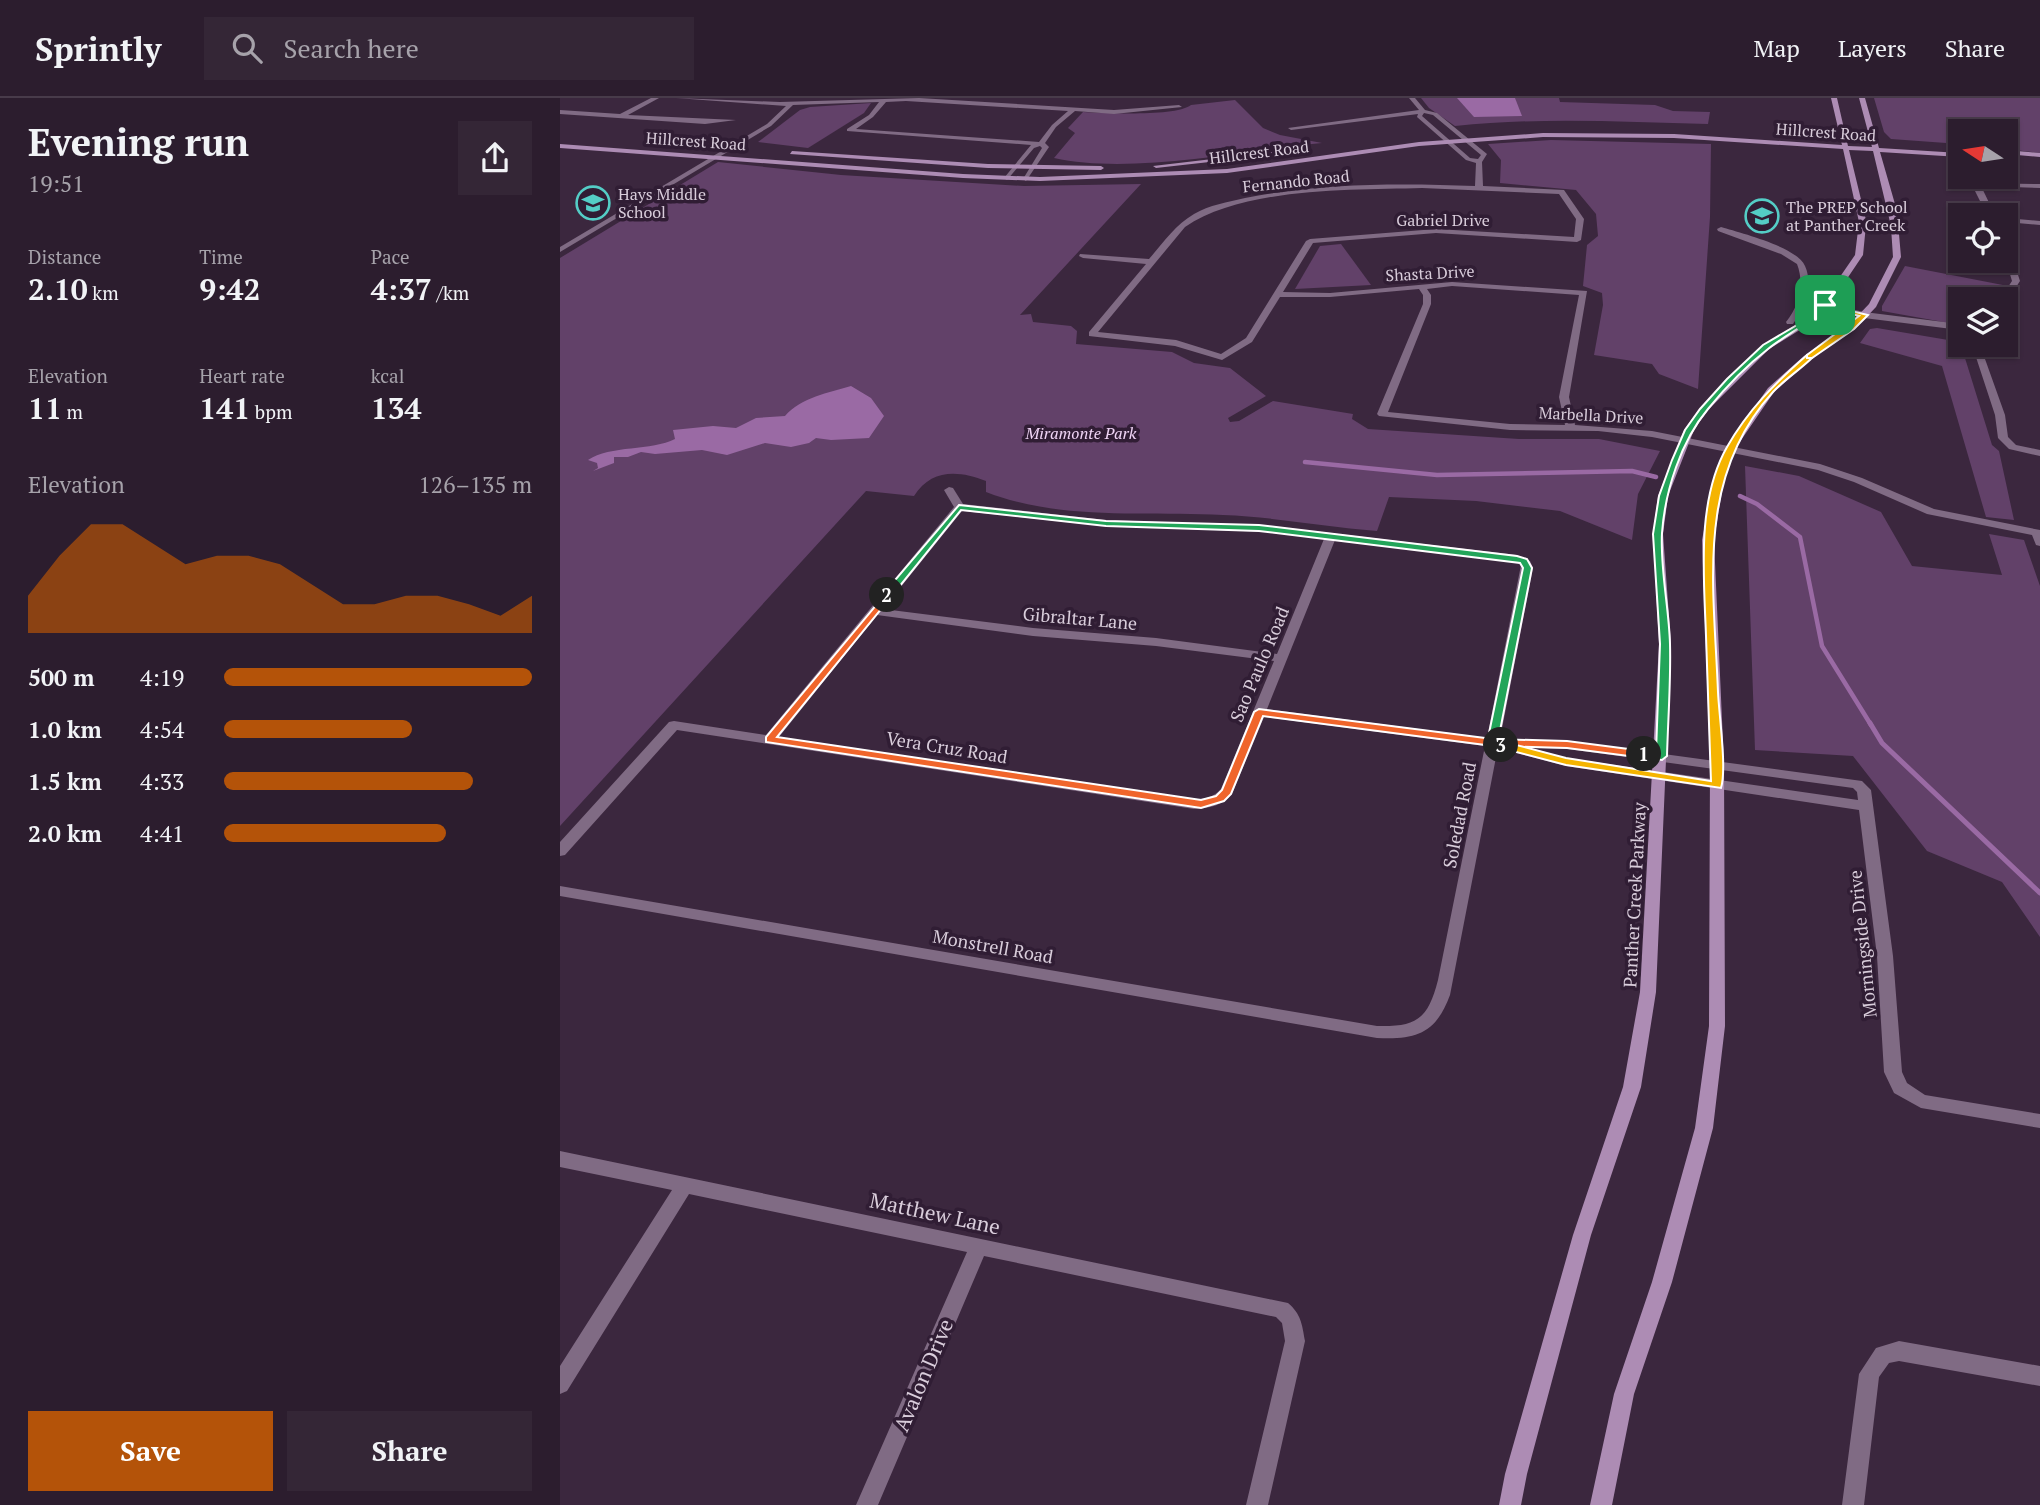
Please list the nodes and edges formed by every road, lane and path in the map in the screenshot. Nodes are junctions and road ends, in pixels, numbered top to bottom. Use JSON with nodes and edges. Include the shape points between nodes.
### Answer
{"nodes":[{"id":1,"x":656,"y":98,"type":"edge"},
{"id":2,"x":679,"y":98,"type":"edge"},
{"id":3,"x":1412,"y":98,"type":"edge"},
{"id":4,"x":1834,"y":98,"type":"edge"},
{"id":5,"x":1862,"y":98,"type":"edge"},
{"id":6,"x":885,"y":99,"type":"edge"},
{"id":7,"x":929,"y":99,"type":"edge"},
{"id":8,"x":1171,"y":99,"type":"edge"},
{"id":9,"x":791,"y":104,"type":"junction"},
{"id":10,"x":1073,"y":110,"type":"junction"},
{"id":11,"x":1423,"y":111,"type":"junction"},
{"id":12,"x":560,"y":112,"type":"edge"},
{"id":13,"x":620,"y":116,"type":"junction"},
{"id":14,"x":733,"y":120,"type":"dead end"},
{"id":15,"x":1568,"y":126,"type":"dead end"},
{"id":16,"x":1527,"y":127,"type":"dead end"},
{"id":17,"x":1645,"y":127,"type":"dead end"},
{"id":18,"x":1291,"y":128,"type":"dead end"},
{"id":19,"x":1468,"y":130,"type":"dead end"},
{"id":20,"x":1457,"y":131,"type":"junction"},
{"id":21,"x":1439,"y":132,"type":"junction"},
{"id":22,"x":1426,"y":134,"type":"dead end"},
{"id":23,"x":568,"y":137,"type":"dead end"},
{"id":24,"x":1466,"y":139,"type":"junction"},
{"id":25,"x":1448,"y":140,"type":"junction"},
{"id":26,"x":560,"y":141,"type":"edge"},
{"id":27,"x":1846,"y":143,"type":"junction"},
{"id":28,"x":1041,"y":144,"type":"junction"},
{"id":29,"x":1876,"y":145,"type":"junction"},
{"id":30,"x":560,"y":146,"type":"edge"},
{"id":31,"x":710,"y":147,"type":"dead end"},
{"id":32,"x":730,"y":148,"type":"junction"},
{"id":33,"x":1948,"y":148,"type":"edge"},
{"id":34,"x":742,"y":149,"type":"dead end"},
{"id":35,"x":1311,"y":150,"type":"dead end"},
{"id":36,"x":778,"y":152,"type":"dead end"},
{"id":37,"x":2018,"y":153,"type":"edge"},
{"id":38,"x":1948,"y":154,"type":"edge"},
{"id":39,"x":2040,"y":155,"type":"edge"},
{"id":40,"x":717,"y":156,"type":"junction"},
{"id":41,"x":2018,"y":160,"type":"edge"},
{"id":42,"x":1479,"y":162,"type":"junction"},
{"id":43,"x":2040,"y":163,"type":"edge"},
{"id":44,"x":1018,"y":167,"type":"junction"},
{"id":45,"x":1033,"y":168,"type":"junction"},
{"id":46,"x":1007,"y":178,"type":"junction"},
{"id":47,"x":1026,"y":179,"type":"junction"},
{"id":48,"x":2040,"y":186,"type":"edge"},
{"id":49,"x":1479,"y":187,"type":"junction"},
{"id":50,"x":1985,"y":203,"type":"edge"},
{"id":51,"x":2018,"y":221,"type":"edge"},
{"id":52,"x":1863,"y":222,"type":"junction"},
{"id":53,"x":2040,"y":223,"type":"edge"},
{"id":54,"x":1894,"y":225,"type":"junction"},
{"id":55,"x":1721,"y":229,"type":"dead end"},
{"id":56,"x":1577,"y":240,"type":"joint"},
{"id":57,"x":560,"y":250,"type":"edge"},
{"id":58,"x":1083,"y":256,"type":"dead end"},
{"id":59,"x":1151,"y":262,"type":"junction"},
{"id":60,"x":1421,"y":286,"type":"junction"},
{"id":61,"x":1278,"y":294,"type":"junction"},
{"id":62,"x":1804,"y":301,"type":"junction"},
{"id":63,"x":1825,"y":305,"type":"junction"},
{"id":64,"x":1864,"y":315,"type":"junction"},
{"id":65,"x":1790,"y":322,"type":"dead end"},
{"id":66,"x":1948,"y":326,"type":"edge"},
{"id":67,"x":1948,"y":333,"type":"edge"},
{"id":68,"x":1980,"y":357,"type":"edge"},
{"id":69,"x":1571,"y":428,"type":"junction"},
{"id":70,"x":1685,"y":440,"type":"junction"},
{"id":71,"x":1730,"y":449,"type":"junction"},
{"id":72,"x":2040,"y":453,"type":"edge"},
{"id":73,"x":949,"y":491,"type":"dead end"},
{"id":74,"x":959,"y":508,"type":"junction"},
{"id":75,"x":1331,"y":536,"type":"junction"},
{"id":76,"x":2038,"y":538,"type":"edge"},
{"id":77,"x":874,"y":611,"type":"junction"},
{"id":78,"x":1283,"y":658,"type":"junction"},
{"id":79,"x":1259,"y":712,"type":"junction"},
{"id":80,"x":770,"y":739,"type":"junction"},
{"id":81,"x":1493,"y":743,"type":"junction"},
{"id":82,"x":1662,"y":756,"type":"junction"},
{"id":83,"x":1717,"y":765,"type":"junction"},
{"id":84,"x":1659,"y":776,"type":"junction"},
{"id":85,"x":1717,"y":785,"type":"junction"},
{"id":86,"x":1865,"y":798,"type":"junction"},
{"id":87,"x":1215,"y":801,"type":"joint"},
{"id":88,"x":560,"y":851,"type":"edge"},
{"id":89,"x":560,"y":891,"type":"edge"},
{"id":90,"x":1420,"y":1028,"type":"joint"},
{"id":91,"x":2040,"y":1121,"type":"edge"},
{"id":92,"x":560,"y":1159,"type":"edge"},
{"id":93,"x":685,"y":1185,"type":"junction"},
{"id":94,"x":979,"y":1246,"type":"junction"},
{"id":95,"x":2040,"y":1376,"type":"edge"},
{"id":96,"x":560,"y":1384,"type":"edge"},
{"id":97,"x":867,"y":1505,"type":"edge"},
{"id":98,"x":1257,"y":1505,"type":"edge"},
{"id":99,"x":1510,"y":1505,"type":"edge"},
{"id":100,"x":1601,"y":1505,"type":"edge"},
{"id":101,"x":1853,"y":1505,"type":"edge"}],
"edges":[{"from":1,"to":13,"type":"street"},
{"from":2,"to":9,"type":"street"},
{"from":3,"to":11,"type":"street"},
{"from":4,"to":27,"type":"main road","name":"Panther Creek Parkway"},
{"from":5,"to":29,"type":"main road"},
{"from":6,"to":7,"type":"street"},
{"from":6,"to":9,"type":"street"},
{"from":6,"to":28,"type":"street","via":[[873,114],[849,130]]},
{"from":7,"to":10,"type":"street"},
{"from":8,"to":10,"type":"street","via":[[1178,107]]},
{"from":9,"to":32,"type":"street","via":[[777,120]]},
{"from":10,"to":28,"type":"street"},
{"from":11,"to":18,"type":"street"},
{"from":11,"to":20,"type":"street"},
{"from":11,"to":21,"type":"street","via":[[1419,116]]},
{"from":12,"to":13,"type":"street"},
{"from":13,"to":14,"type":"street"},
{"from":15,"to":16,"type":"main road"},
{"from":17,"to":27,"type":"main road","name":"Hillcrest Road"},
{"from":19,"to":20,"type":"main road"},
{"from":20,"to":21,"type":"main road"},
{"from":20,"to":24,"type":"street"},
{"from":21,"to":22,"type":"main road"},
{"from":21,"to":25,"type":"street"},
{"from":23,"to":26,"type":"main road"},
{"from":24,"to":25,"type":"main road","name":"Hillcrest Road"},
{"from":24,"to":27,"type":"main road","name":"Hillcrest Road","via":[[1629,134]]},
{"from":24,"to":42,"type":"street","via":[[1485,155]]},
{"from":25,"to":42,"type":"street","via":[[1468,159]]},
{"from":25,"to":47,"type":"main road","name":"Hillcrest Road","via":[[1227,171]]},
{"from":27,"to":29,"type":"main road","name":"Hillcrest Road"},
{"from":27,"to":52,"type":"main road","name":"Panther Creek Parkway"},
{"from":28,"to":44,"type":"street","via":[[1032,147]]},
{"from":28,"to":45,"type":"street","via":[[1046,147]]},
{"from":29,"to":33,"type":"main road","name":"Hillcrest Road"},
{"from":29,"to":38,"type":"main road","name":"Hillcrest Road"},
{"from":29,"to":54,"type":"main road"},
{"from":30,"to":40,"type":"main road","name":"Hillcrest Road"},
{"from":31,"to":32,"type":"main road","name":"Hillcrest Road"},
{"from":32,"to":34,"type":"main road","name":"Hillcrest Road"},
{"from":32,"to":40,"type":"street"},
{"from":35,"to":45,"type":"main road","name":"Hillcrest Road","via":[[1191,164]]},
{"from":36,"to":44,"type":"main road","name":"Hillcrest Road"},
{"from":37,"to":39,"type":"main road"},
{"from":40,"to":46,"type":"main road","name":"Hillcrest Road"},
{"from":40,"to":57,"type":"street"},
{"from":41,"to":43,"type":"main road"},
{"from":42,"to":49,"type":"street"},
{"from":44,"to":45,"type":"main road","name":"Hillcrest Road"},
{"from":44,"to":46,"type":"street"},
{"from":45,"to":47,"type":"street"},
{"from":46,"to":47,"type":"main road","name":"Hillcrest Road"},
{"from":48,"to":50,"type":"street","via":[[1983,183],[1977,187]]},
{"from":49,"to":56,"type":"street","name":"Fernando Road","via":[[1561,192],[1580,219]]},
{"from":49,"to":59,"type":"street","name":"Fernando Road","via":[[1386,187],[1228,203],[1188,219]]},
{"from":51,"to":53,"type":"street"},
{"from":52,"to":54,"type":"main road"},
{"from":52,"to":63,"type":"main road","name":"Panther Creek Parkway","via":[[1859,255]]},
{"from":54,"to":64,"type":"main road","via":[[1897,257]]},
{"from":55,"to":62,"type":"street","via":[[1796,258],[1803,270]]},
{"from":56,"to":61,"type":"street","name":"Gabriel Drive","via":[[1436,231],[1310,241]]},
{"from":58,"to":59,"type":"street"},
{"from":59,"to":61,"type":"street","name":"Fernando Road","via":[[1092,334],[1176,343],[1222,357],[1249,341]]},
{"from":60,"to":61,"type":"street","name":"Shasta Drive","via":[[1330,295]]},
{"from":60,"to":69,"type":"street","name":"Shasta Drive","via":[[1470,284],[1584,293],[1564,397]]},
{"from":60,"to":69,"type":"street","name":"Marbella Drive","via":[[1427,304],[1382,414],[1510,427]]},
{"from":62,"to":63,"type":"street"},
{"from":62,"to":65,"type":"street"},
{"from":63,"to":64,"type":"street"},
{"from":63,"to":70,"type":"main road","name":"Panther Creek Parkway","via":[[1766,347],[1730,380],[1703,409]]},
{"from":64,"to":66,"type":"street"},
{"from":64,"to":67,"type":"street","via":[[1881,324]]},
{"from":64,"to":71,"type":"main road","via":[[1771,390]]},
{"from":68,"to":72,"type":"street","via":[[2003,438],[2013,447]]},
{"from":69,"to":70,"type":"street","name":"Marbella Drive","via":[[1630,430]]},
{"from":70,"to":71,"type":"street","name":"Marbella Drive"},
{"from":70,"to":82,"type":"main road","name":"Panther Creek Parkway","via":[[1663,496],[1658,534],[1665,644]]},
{"from":71,"to":76,"type":"street","name":"Marbella Drive","via":[[1833,471],[1945,516]]},
{"from":71,"to":83,"type":"main road","via":[[1718,479],[1708,540]]},
{"from":73,"to":74,"type":"street"},
{"from":74,"to":75,"type":"street","via":[[1095,523],[1234,526]]},
{"from":74,"to":77,"type":"street"},
{"from":75,"to":78,"type":"street","name":"Sao Paulo Road"},
{"from":75,"to":81,"type":"street","name":"Soledad Road","via":[[1524,561],[1527,568]]},
{"from":77,"to":78,"type":"street","name":"Gibraltar Lane"},
{"from":77,"to":80,"type":"street"},
{"from":78,"to":79,"type":"street","name":"Sao Paulo Road"},
{"from":79,"to":81,"type":"street"},
{"from":79,"to":87,"type":"street","name":"Sao Paulo Road","via":[[1227,791]]},
{"from":80,"to":87,"type":"street","name":"Vera Cruz Road","via":[[1194,804]]},
{"from":80,"to":88,"type":"street","name":"Vera Cruz Road","via":[[674,725]]},
{"from":81,"to":82,"type":"street","via":[[1567,745]]},
{"from":81,"to":84,"type":"street","via":[[1566,762]]},
{"from":81,"to":90,"type":"street","name":"Soledad Road","via":[[1444,992],[1432,1019]]},
{"from":82,"to":83,"type":"street"},
{"from":82,"to":84,"type":"main road","name":"Panther Creek Parkway"},
{"from":83,"to":85,"type":"main road"},
{"from":83,"to":86,"type":"street","via":[[1851,782]]},
{"from":84,"to":85,"type":"street"},
{"from":84,"to":99,"type":"main road","name":"Panther Creek Parkway","via":[[1648,992],[1632,1087],[1582,1235]]},
{"from":85,"to":86,"type":"street"},
{"from":85,"to":100,"type":"main road","via":[[1717,1026],[1704,1128],[1662,1282],[1624,1394]]},
{"from":86,"to":91,"type":"street","name":"Morningside Drive","via":[[1885,956],[1893,1072],[1903,1092],[1921,1101]]},
{"from":89,"to":90,"type":"street","name":"Monstrell Road","via":[[1377,1032]]},
{"from":92,"to":93,"type":"street","name":"Matthew Lane"},
{"from":93,"to":94,"type":"street","name":"Matthew Lane"},
{"from":93,"to":96,"type":"street"},
{"from":94,"to":97,"type":"street","name":"Avalon Drive"},
{"from":94,"to":98,"type":"street","name":"Matthew Lane","via":[[1273,1306],[1287,1314],[1296,1341]]},
{"from":95,"to":101,"type":"street","via":[[1899,1351],[1883,1355],[1869,1374]]}]}
